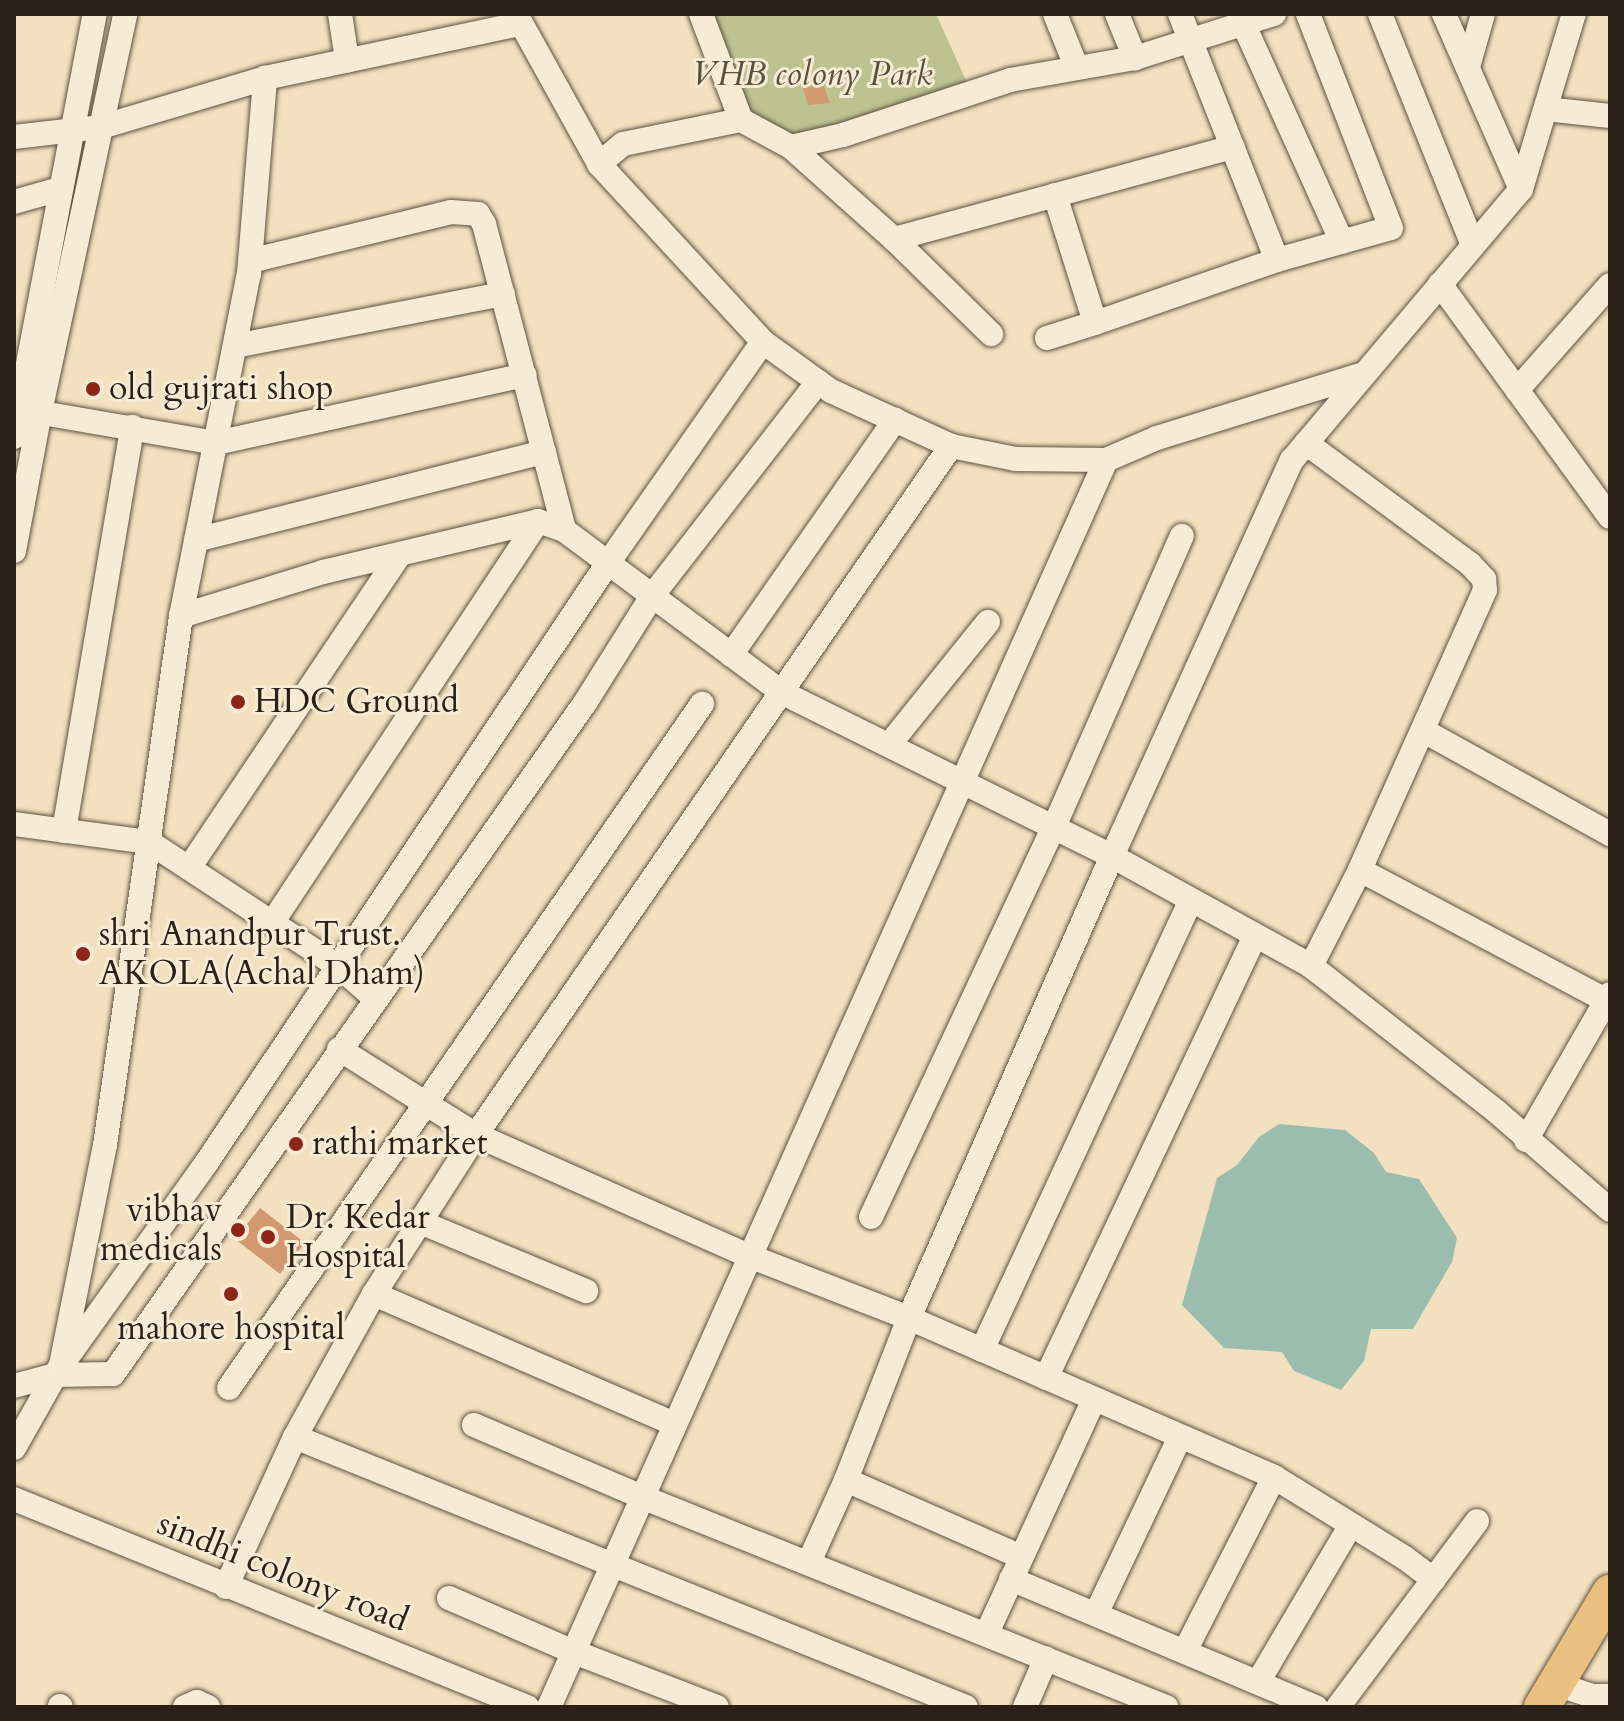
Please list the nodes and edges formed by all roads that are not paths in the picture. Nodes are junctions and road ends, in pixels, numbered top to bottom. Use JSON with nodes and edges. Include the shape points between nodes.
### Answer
{"nodes":[{"id":1,"x":95,"y":14,"type":"edge"},
{"id":2,"x":125,"y":14,"type":"edge"},
{"id":3,"x":340,"y":14,"type":"edge"},
{"id":4,"x":701,"y":14,"type":"edge"},
{"id":5,"x":1055,"y":14,"type":"edge"},
{"id":6,"x":1117,"y":14,"type":"edge"},
{"id":7,"x":1180,"y":14,"type":"edge"},
{"id":8,"x":1274,"y":14,"type":"edge"},
{"id":9,"x":1308,"y":14,"type":"edge"},
{"id":10,"x":1380,"y":14,"type":"edge"},
{"id":11,"x":1444,"y":14,"type":"edge"},
{"id":12,"x":1483,"y":14,"type":"edge"},
{"id":13,"x":1574,"y":14,"type":"edge"},
{"id":14,"x":517,"y":19,"type":"edge"},
{"id":15,"x":1241,"y":19,"type":"edge"},
{"id":16,"x":1190,"y":40,"type":"junction"},
{"id":17,"x":1135,"y":58,"type":"junction"},
{"id":18,"x":347,"y":60,"type":"junction"},
{"id":19,"x":1076,"y":66,"type":"junction"},
{"id":20,"x":1468,"y":67,"type":"junction"},
{"id":21,"x":265,"y":78,"type":"junction"},
{"id":22,"x":1546,"y":109,"type":"junction"},
{"id":23,"x":1610,"y":116,"type":"edge"},
{"id":24,"x":741,"y":120,"type":"junction"},
{"id":25,"x":101,"y":127,"type":"junction"},
{"id":26,"x":72,"y":133,"type":"junction"},
{"id":27,"x":14,"y":137,"type":"edge"},
{"id":28,"x":791,"y":147,"type":"junction"},
{"id":29,"x":1233,"y":147,"type":"junction"},
{"id":30,"x":599,"y":164,"type":"junction"},
{"id":31,"x":60,"y":189,"type":"junction"},
{"id":32,"x":1521,"y":189,"type":"junction"},
{"id":33,"x":1055,"y":195,"type":"junction"},
{"id":34,"x":14,"y":202,"type":"edge"},
{"id":35,"x":894,"y":239,"type":"junction"},
{"id":36,"x":1342,"y":242,"type":"junction"},
{"id":37,"x":1473,"y":245,"type":"junction"},
{"id":38,"x":1277,"y":260,"type":"junction"},
{"id":39,"x":250,"y":261,"type":"junction"},
{"id":40,"x":1440,"y":284,"type":"junction"},
{"id":41,"x":1610,"y":285,"type":"edge"},
{"id":42,"x":503,"y":294,"type":"junction"},
{"id":43,"x":1095,"y":323,"type":"junction"},
{"id":44,"x":991,"y":334,"type":"dead end"},
{"id":45,"x":1047,"y":338,"type":"dead end"},
{"id":46,"x":763,"y":342,"type":"junction"},
{"id":47,"x":235,"y":346,"type":"junction"},
{"id":48,"x":1364,"y":374,"type":"junction"},
{"id":49,"x":525,"y":375,"type":"junction"},
{"id":50,"x":818,"y":382,"type":"junction"},
{"id":51,"x":1517,"y":390,"type":"junction"},
{"id":52,"x":29,"y":410,"type":"junction"},
{"id":53,"x":895,"y":420,"type":"junction"},
{"id":54,"x":132,"y":427,"type":"junction"},
{"id":55,"x":14,"y":437,"type":"edge"},
{"id":56,"x":216,"y":443,"type":"junction"},
{"id":57,"x":1306,"y":443,"type":"junction"},
{"id":58,"x":951,"y":446,"type":"junction"},
{"id":59,"x":544,"y":452,"type":"junction"},
{"id":60,"x":1106,"y":460,"type":"junction"},
{"id":61,"x":1610,"y":517,"type":"edge"},
{"id":62,"x":538,"y":521,"type":"junction"},
{"id":63,"x":564,"y":530,"type":"junction"},
{"id":64,"x":1182,"y":536,"type":"dead end"},
{"id":65,"x":196,"y":540,"type":"junction"},
{"id":66,"x":14,"y":545,"type":"edge"},
{"id":67,"x":400,"y":554,"type":"junction"},
{"id":68,"x":608,"y":563,"type":"junction"},
{"id":69,"x":652,"y":596,"type":"junction"},
{"id":70,"x":181,"y":616,"type":"junction"},
{"id":71,"x":988,"y":622,"type":"dead end"},
{"id":72,"x":731,"y":655,"type":"junction"},
{"id":73,"x":781,"y":692,"type":"junction"},
{"id":74,"x":702,"y":704,"type":"dead end"},
{"id":75,"x":1424,"y":731,"type":"junction"},
{"id":76,"x":889,"y":745,"type":"junction"},
{"id":77,"x":964,"y":782,"type":"junction"},
{"id":78,"x":14,"y":824,"type":"edge"},
{"id":79,"x":1054,"y":827,"type":"junction"},
{"id":80,"x":64,"y":831,"type":"junction"},
{"id":81,"x":1610,"y":834,"type":"edge"},
{"id":82,"x":149,"y":842,"type":"junction"},
{"id":83,"x":1112,"y":856,"type":"junction"},
{"id":84,"x":189,"y":868,"type":"junction"},
{"id":85,"x":1360,"y":870,"type":"junction"},
{"id":86,"x":1191,"y":900,"type":"junction"},
{"id":87,"x":272,"y":923,"type":"junction"},
{"id":88,"x":1255,"y":936,"type":"junction"},
{"id":89,"x":338,"y":966,"type":"junction"},
{"id":90,"x":1311,"y":966,"type":"junction"},
{"id":91,"x":375,"y":998,"type":"junction"},
{"id":92,"x":1608,"y":998,"type":"edge"},
{"id":93,"x":339,"y":1049,"type":"junction"},
{"id":94,"x":426,"y":1104,"type":"junction"},
{"id":95,"x":476,"y":1135,"type":"junction"},
{"id":96,"x":1526,"y":1140,"type":"junction"},
{"id":97,"x":1610,"y":1210,"type":"edge"},
{"id":98,"x":871,"y":1217,"type":"dead end"},
{"id":99,"x":420,"y":1222,"type":"junction"},
{"id":100,"x":749,"y":1256,"type":"junction"},
{"id":101,"x":586,"y":1291,"type":"dead end"},
{"id":102,"x":374,"y":1294,"type":"junction"},
{"id":103,"x":909,"y":1318,"type":"junction"},
{"id":104,"x":982,"y":1350,"type":"junction"},
{"id":105,"x":55,"y":1375,"type":"junction"},
{"id":106,"x":1046,"y":1378,"type":"junction"},
{"id":107,"x":14,"y":1386,"type":"edge"},
{"id":108,"x":229,"y":1388,"type":"dead end"},
{"id":109,"x":1094,"y":1399,"type":"junction"},
{"id":110,"x":675,"y":1424,"type":"junction"},
{"id":111,"x":474,"y":1425,"type":"dead end"},
{"id":112,"x":295,"y":1437,"type":"junction"},
{"id":113,"x":1180,"y":1437,"type":"junction"},
{"id":114,"x":14,"y":1448,"type":"edge"},
{"id":115,"x":1274,"y":1477,"type":"junction"},
{"id":116,"x":846,"y":1480,"type":"junction"},
{"id":117,"x":642,"y":1497,"type":"junction"},
{"id":118,"x":14,"y":1499,"type":"edge"},
{"id":119,"x":1477,"y":1521,"type":"dead end"},
{"id":120,"x":1351,"y":1525,"type":"junction"},
{"id":121,"x":809,"y":1562,"type":"junction"},
{"id":122,"x":615,"y":1565,"type":"junction"},
{"id":123,"x":1016,"y":1568,"type":"junction"},
{"id":124,"x":1434,"y":1580,"type":"junction"},
{"id":125,"x":226,"y":1587,"type":"junction"},
{"id":126,"x":1610,"y":1593,"type":"edge"},
{"id":127,"x":449,"y":1598,"type":"dead end"},
{"id":128,"x":1096,"y":1614,"type":"junction"},
{"id":129,"x":987,"y":1633,"type":"junction"},
{"id":130,"x":1185,"y":1651,"type":"junction"},
{"id":131,"x":574,"y":1652,"type":"junction"},
{"id":132,"x":1046,"y":1658,"type":"junction"},
{"id":133,"x":1258,"y":1682,"type":"junction"},
{"id":134,"x":1549,"y":1696,"type":"edge"},
{"id":135,"x":1610,"y":1696,"type":"edge"},
{"id":136,"x":1290,"y":1702,"type":"edge"},
{"id":137,"x":185,"y":1707,"type":"edge"},
{"id":138,"x":208,"y":1707,"type":"edge"},
{"id":139,"x":527,"y":1707,"type":"edge"},
{"id":140,"x":549,"y":1707,"type":"edge"},
{"id":141,"x":717,"y":1707,"type":"edge"},
{"id":142,"x":966,"y":1707,"type":"edge"},
{"id":143,"x":1025,"y":1707,"type":"edge"},
{"id":144,"x":1166,"y":1707,"type":"edge"},
{"id":145,"x":1316,"y":1707,"type":"edge"},
{"id":146,"x":1338,"y":1707,"type":"edge"}],
"edges":[{"from":1,"to":26,"type":"street"},
{"from":2,"to":25,"type":"street"},
{"from":3,"to":18,"type":"street"},
{"from":4,"to":24,"type":"street"},
{"from":5,"to":19,"type":"street"},
{"from":6,"to":17,"type":"street"},
{"from":7,"to":16,"type":"street"},
{"from":8,"to":15,"type":"street"},
{"from":9,"to":36,"type":"street","via":[[1391,228]]},
{"from":10,"to":37,"type":"street"},
{"from":11,"to":20,"type":"street"},
{"from":12,"to":20,"type":"street"},
{"from":13,"to":22,"type":"street"},
{"from":14,"to":18,"type":"street"},
{"from":14,"to":30,"type":"street"},
{"from":15,"to":16,"type":"street"},
{"from":15,"to":36,"type":"street"},
{"from":16,"to":17,"type":"street"},
{"from":16,"to":29,"type":"street"},
{"from":17,"to":19,"type":"street"},
{"from":18,"to":21,"type":"street"},
{"from":19,"to":28,"type":"street","via":[[1010,80]]},
{"from":20,"to":32,"type":"street"},
{"from":21,"to":25,"type":"street"},
{"from":21,"to":39,"type":"street"},
{"from":22,"to":23,"type":"street"},
{"from":22,"to":32,"type":"street"},
{"from":24,"to":28,"type":"street"},
{"from":24,"to":30,"type":"street","via":[[623,144]]},
{"from":25,"to":26,"type":"street"},
{"from":25,"to":52,"type":"street"},
{"from":26,"to":27,"type":"street"},
{"from":26,"to":31,"type":"street"},
{"from":28,"to":35,"type":"street"},
{"from":29,"to":33,"type":"street"},
{"from":29,"to":38,"type":"street"},
{"from":30,"to":46,"type":"street"},
{"from":31,"to":34,"type":"street"},
{"from":31,"to":52,"type":"street"},
{"from":32,"to":37,"type":"street"},
{"from":33,"to":35,"type":"street"},
{"from":33,"to":43,"type":"street"},
{"from":35,"to":44,"type":"street"},
{"from":36,"to":38,"type":"street"},
{"from":37,"to":40,"type":"street"},
{"from":38,"to":43,"type":"street"},
{"from":39,"to":42,"type":"street","via":[[467,211],[478,214],[484,224]]},
{"from":39,"to":47,"type":"street"},
{"from":40,"to":48,"type":"street"},
{"from":40,"to":51,"type":"street"},
{"from":41,"to":51,"type":"street"},
{"from":42,"to":47,"type":"street"},
{"from":42,"to":49,"type":"street"},
{"from":43,"to":45,"type":"street"},
{"from":46,"to":50,"type":"street"},
{"from":46,"to":68,"type":"street"},
{"from":47,"to":56,"type":"street"},
{"from":48,"to":57,"type":"street"},
{"from":48,"to":60,"type":"street","via":[[1157,438]]},
{"from":49,"to":56,"type":"street"},
{"from":49,"to":59,"type":"street"},
{"from":50,"to":53,"type":"street"},
{"from":50,"to":69,"type":"street"},
{"from":51,"to":61,"type":"street"},
{"from":52,"to":54,"type":"street"},
{"from":52,"to":55,"type":"street"},
{"from":52,"to":66,"type":"street"},
{"from":53,"to":58,"type":"street"},
{"from":53,"to":72,"type":"street"},
{"from":54,"to":56,"type":"street"},
{"from":54,"to":80,"type":"street"},
{"from":56,"to":65,"type":"street"},
{"from":57,"to":75,"type":"street","via":[[1484,579],[1485,590]]},
{"from":57,"to":83,"type":"street","via":[[1292,460]]},
{"from":58,"to":60,"type":"street","via":[[1016,459]]},
{"from":58,"to":73,"type":"street"},
{"from":59,"to":63,"type":"street"},
{"from":59,"to":65,"type":"street"},
{"from":60,"to":77,"type":"street"},
{"from":62,"to":63,"type":"street"},
{"from":62,"to":67,"type":"street"},
{"from":62,"to":87,"type":"street"},
{"from":63,"to":68,"type":"street"},
{"from":64,"to":79,"type":"street"},
{"from":65,"to":70,"type":"street"},
{"from":67,"to":70,"type":"street"},
{"from":67,"to":84,"type":"street"},
{"from":68,"to":69,"type":"street"},
{"from":68,"to":89,"type":"street"},
{"from":69,"to":72,"type":"street"},
{"from":69,"to":91,"type":"street","via":[[585,703]]},
{"from":70,"to":82,"type":"street"},
{"from":71,"to":76,"type":"street"},
{"from":72,"to":73,"type":"street"},
{"from":73,"to":76,"type":"street"},
{"from":73,"to":95,"type":"street"},
{"from":74,"to":94,"type":"street"},
{"from":75,"to":81,"type":"street"},
{"from":75,"to":85,"type":"street"},
{"from":76,"to":77,"type":"street"},
{"from":77,"to":79,"type":"street"},
{"from":77,"to":100,"type":"street"},
{"from":78,"to":80,"type":"street"},
{"from":79,"to":83,"type":"street"},
{"from":79,"to":98,"type":"street"},
{"from":80,"to":82,"type":"street"},
{"from":82,"to":84,"type":"street"},
{"from":82,"to":105,"type":"street","via":[[105,1145]]},
{"from":83,"to":86,"type":"street"},
{"from":83,"to":103,"type":"street"},
{"from":84,"to":87,"type":"street"},
{"from":85,"to":90,"type":"street"},
{"from":85,"to":92,"type":"street"},
{"from":86,"to":88,"type":"street"},
{"from":86,"to":104,"type":"street"},
{"from":87,"to":89,"type":"street"},
{"from":88,"to":90,"type":"street"},
{"from":88,"to":106,"type":"street"},
{"from":89,"to":91,"type":"street"},
{"from":89,"to":105,"type":"street"},
{"from":90,"to":96,"type":"street"},
{"from":91,"to":93,"type":"street"},
{"from":92,"to":96,"type":"street"},
{"from":93,"to":94,"type":"street"},
{"from":93,"to":105,"type":"street","via":[[113,1374]]},
{"from":94,"to":95,"type":"street"},
{"from":94,"to":108,"type":"street"},
{"from":95,"to":99,"type":"street"},
{"from":95,"to":100,"type":"street"},
{"from":96,"to":97,"type":"street"},
{"from":99,"to":101,"type":"street"},
{"from":99,"to":102,"type":"street"},
{"from":100,"to":103,"type":"street"},
{"from":100,"to":110,"type":"street"},
{"from":102,"to":110,"type":"street"},
{"from":102,"to":112,"type":"street"},
{"from":103,"to":104,"type":"street"},
{"from":103,"to":116,"type":"street"},
{"from":104,"to":106,"type":"street"},
{"from":105,"to":107,"type":"street"},
{"from":105,"to":114,"type":"street"},
{"from":106,"to":109,"type":"street"},
{"from":109,"to":113,"type":"street"},
{"from":109,"to":123,"type":"street"},
{"from":110,"to":117,"type":"street"},
{"from":111,"to":117,"type":"street"},
{"from":112,"to":122,"type":"street"},
{"from":112,"to":125,"type":"street"},
{"from":113,"to":115,"type":"street"},
{"from":113,"to":128,"type":"street"},
{"from":115,"to":120,"type":"street"},
{"from":115,"to":130,"type":"street"},
{"from":116,"to":121,"type":"street"},
{"from":116,"to":123,"type":"street"},
{"from":117,"to":121,"type":"street"},
{"from":117,"to":122,"type":"street"},
{"from":118,"to":125,"type":"street","name":"sindhi colony road"},
{"from":119,"to":124,"type":"street"},
{"from":120,"to":124,"type":"street"},
{"from":120,"to":133,"type":"street"},
{"from":121,"to":129,"type":"street"},
{"from":122,"to":131,"type":"street"},
{"from":122,"to":142,"type":"street"},
{"from":123,"to":128,"type":"street"},
{"from":123,"to":129,"type":"street"},
{"from":124,"to":146,"type":"street"},
{"from":125,"to":139,"type":"street","name":"sindhi colony road"},
{"from":126,"to":134,"type":"highway"},
{"from":127,"to":131,"type":"street"},
{"from":128,"to":130,"type":"street"},
{"from":129,"to":132,"type":"street"},
{"from":130,"to":133,"type":"street"},
{"from":131,"to":140,"type":"street"},
{"from":131,"to":141,"type":"street"},
{"from":132,"to":143,"type":"street"},
{"from":132,"to":144,"type":"street"},
{"from":133,"to":136,"type":"street"},
{"from":134,"to":135,"type":"street"},
{"from":136,"to":145,"type":"street"},
{"from":137,"to":138,"type":"street","via":[[197,1702]]}]}
